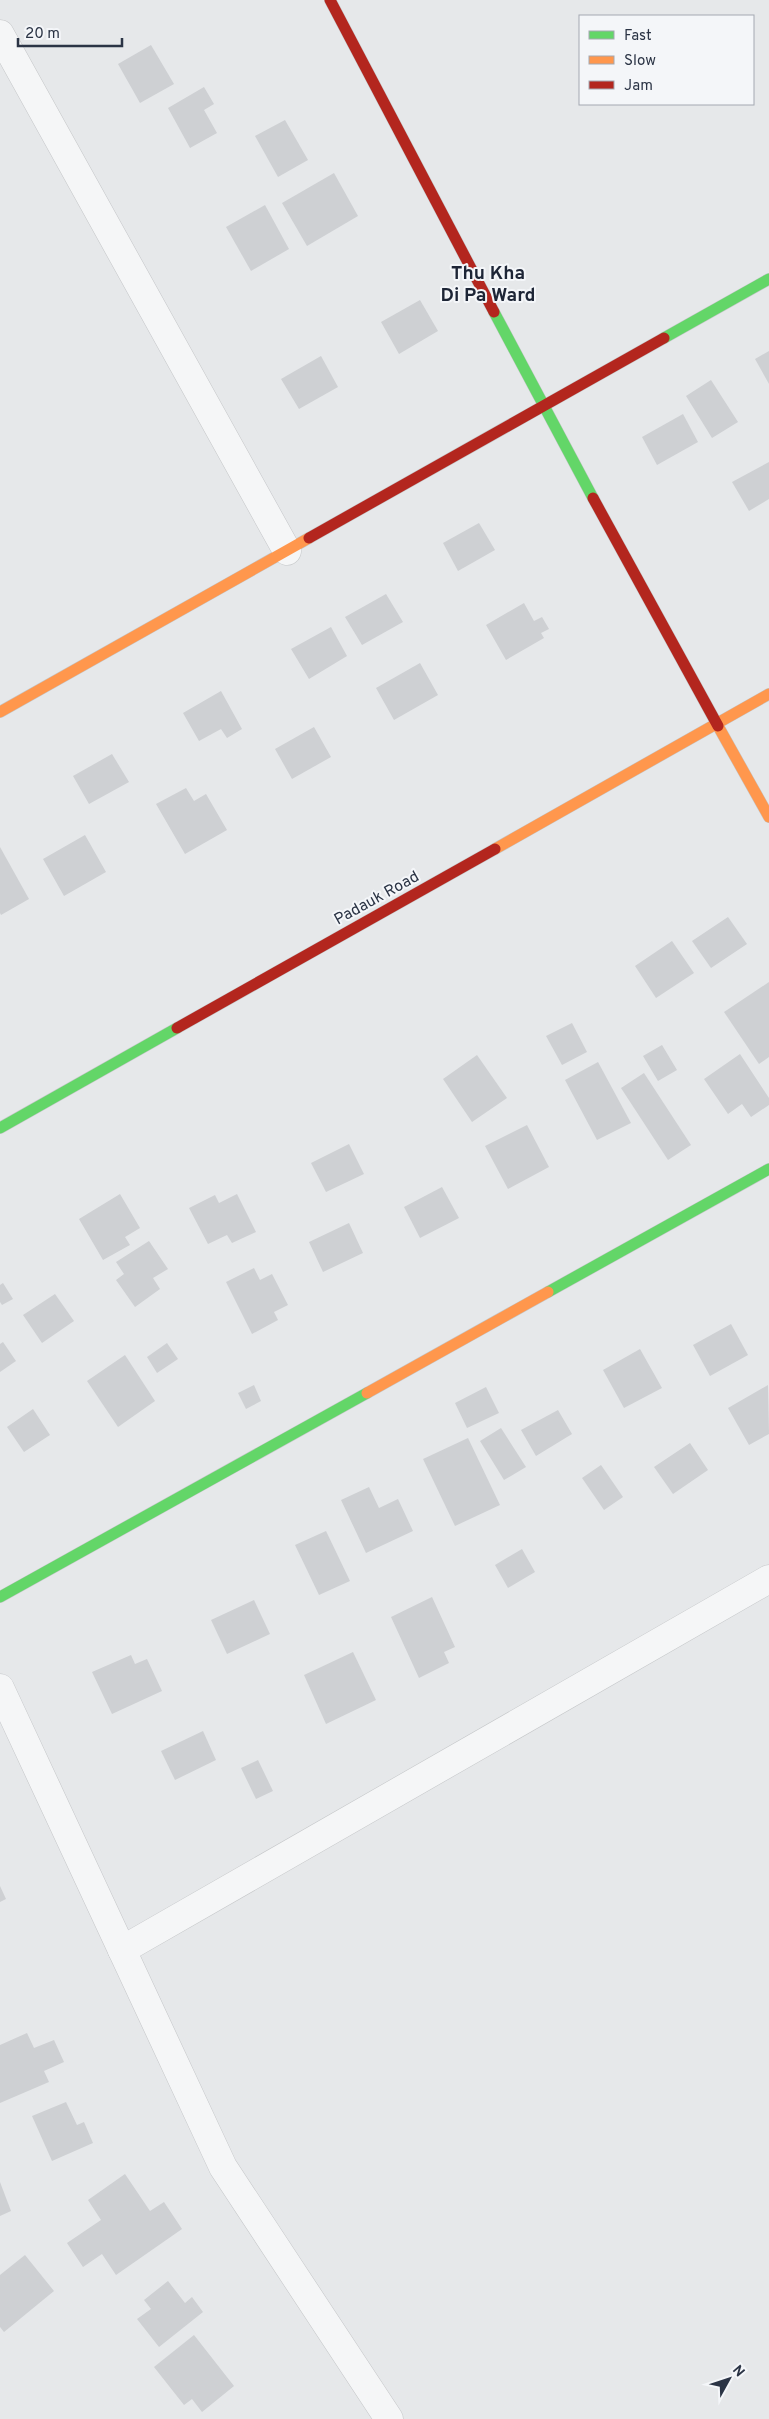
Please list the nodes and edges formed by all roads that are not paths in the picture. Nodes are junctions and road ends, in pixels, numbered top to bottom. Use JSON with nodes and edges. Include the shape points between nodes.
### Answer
{"nodes":[{"id":1,"x":330,"y":0,"type":"edge"},
{"id":2,"x":0,"y":34,"type":"edge"},
{"id":3,"x":769,"y":279,"type":"edge"},
{"id":4,"x":543,"y":407,"type":"junction"},
{"id":5,"x":287,"y":551,"type":"junction"},
{"id":6,"x":769,"y":694,"type":"edge"},
{"id":7,"x":0,"y":712,"type":"edge"},
{"id":8,"x":716,"y":724,"type":"junction"},
{"id":9,"x":769,"y":817,"type":"edge"},
{"id":10,"x":0,"y":1128,"type":"edge"},
{"id":11,"x":769,"y":1169,"type":"edge"},
{"id":12,"x":769,"y":1579,"type":"edge"},
{"id":13,"x":0,"y":1597,"type":"edge"},
{"id":14,"x":0,"y":1688,"type":"edge"},
{"id":15,"x":122,"y":1950,"type":"junction"},
{"id":16,"x":386,"y":2418,"type":"edge"}],
"edges":[{"from":1,"to":4,"type":"street"},
{"from":2,"to":5,"type":"street"},
{"from":3,"to":4,"type":"street"},
{"from":4,"to":5,"type":"street"},
{"from":4,"to":8,"type":"street"},
{"from":5,"to":7,"type":"street"},
{"from":6,"to":8,"type":"street","name":"Padauk Road"},
{"from":8,"to":9,"type":"street"},
{"from":8,"to":10,"type":"street","name":"Padauk Road"},
{"from":11,"to":13,"type":"street"},
{"from":12,"to":15,"type":"street"},
{"from":14,"to":15,"type":"street"},
{"from":15,"to":16,"type":"street","via":[[223,2166]]}]}
